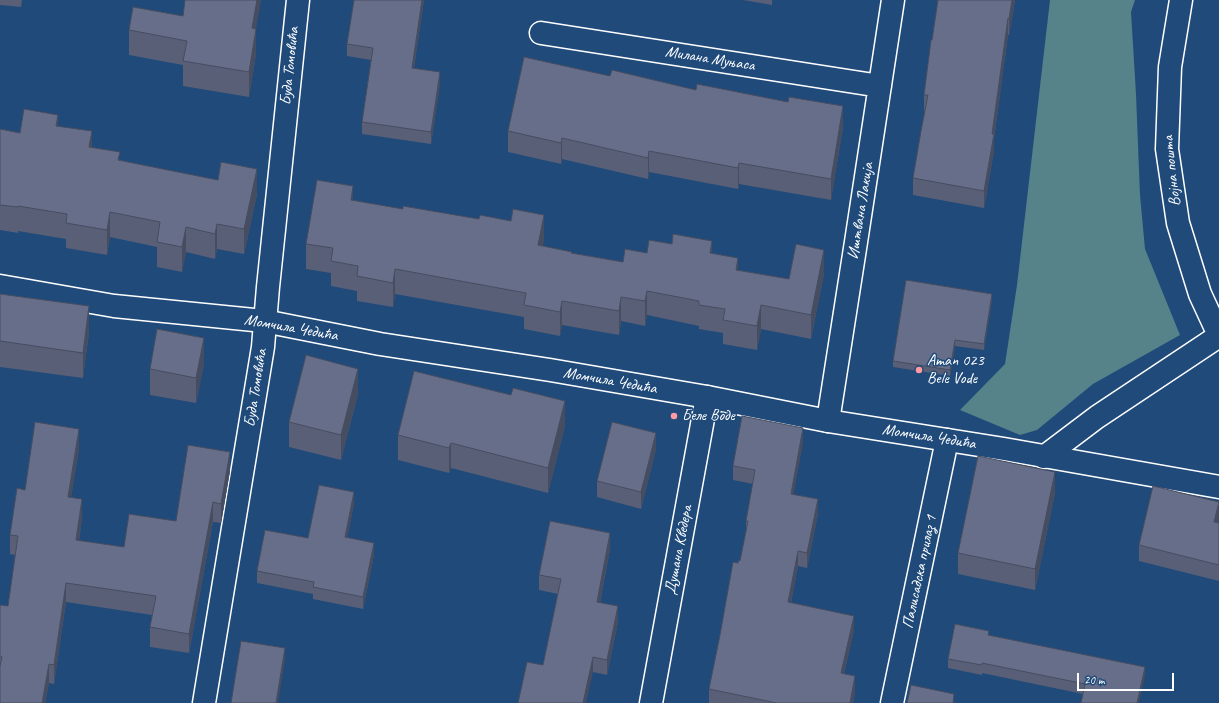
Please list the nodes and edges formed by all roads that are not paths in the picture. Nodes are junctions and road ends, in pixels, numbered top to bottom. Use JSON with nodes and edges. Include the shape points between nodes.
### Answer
{"nodes":[{"id":1,"x":298,"y":0,"type":"edge"},
{"id":2,"x":892,"y":0,"type":"edge"},
{"id":3,"x":1181,"y":0,"type":"edge"},
{"id":4,"x":541,"y":33,"type":"dead end"},
{"id":5,"x":880,"y":86,"type":"junction"},
{"id":6,"x":0,"y":286,"type":"edge"},
{"id":7,"x":264,"y":321,"type":"junction"},
{"id":8,"x":1219,"y":336,"type":"edge"},
{"id":9,"x":708,"y":397,"type":"junction"},
{"id":10,"x":828,"y":421,"type":"junction"},
{"id":11,"x":947,"y":440,"type":"junction"},
{"id":12,"x":1044,"y":457,"type":"junction"},
{"id":13,"x":1218,"y":486,"type":"edge"},
{"id":14,"x":204,"y":703,"type":"edge"},
{"id":15,"x":650,"y":703,"type":"edge"},
{"id":16,"x":892,"y":703,"type":"edge"}],
"edges":[{"from":1,"to":7,"type":"street","name":"Буда Томовића"},
{"from":2,"to":5,"type":"street","name":"Иштвана Лакија"},
{"from":3,"to":8,"type":"street","name":"Војна пошта","via":[[1170,67],[1167,149],[1178,222],[1200,294]]},
{"from":4,"to":5,"type":"street","name":"Милана Муњаса"},
{"from":5,"to":10,"type":"street","name":"Иштвана Лакија"},
{"from":6,"to":7,"type":"street","name":"Момчила Чедића","via":[[114,306]]},
{"from":7,"to":9,"type":"street","name":"Момчила Чедића","via":[[380,344]]},
{"from":7,"to":14,"type":"street","name":"Буда Томовића","via":[[263,347]]},
{"from":8,"to":12,"type":"street","name":"Војна пошта","via":[[1097,417]]},
{"from":9,"to":10,"type":"street","name":"Момчила Чедића"},
{"from":9,"to":15,"type":"street","name":"Душана Кведера"},
{"from":10,"to":11,"type":"street","name":"Момчила Чедића"},
{"from":11,"to":12,"type":"street","name":"Момчила Чедића"},
{"from":11,"to":16,"type":"street","name":"Палисадска прилаз 1"},
{"from":12,"to":13,"type":"street","name":"Момчила Чедића"}]}
